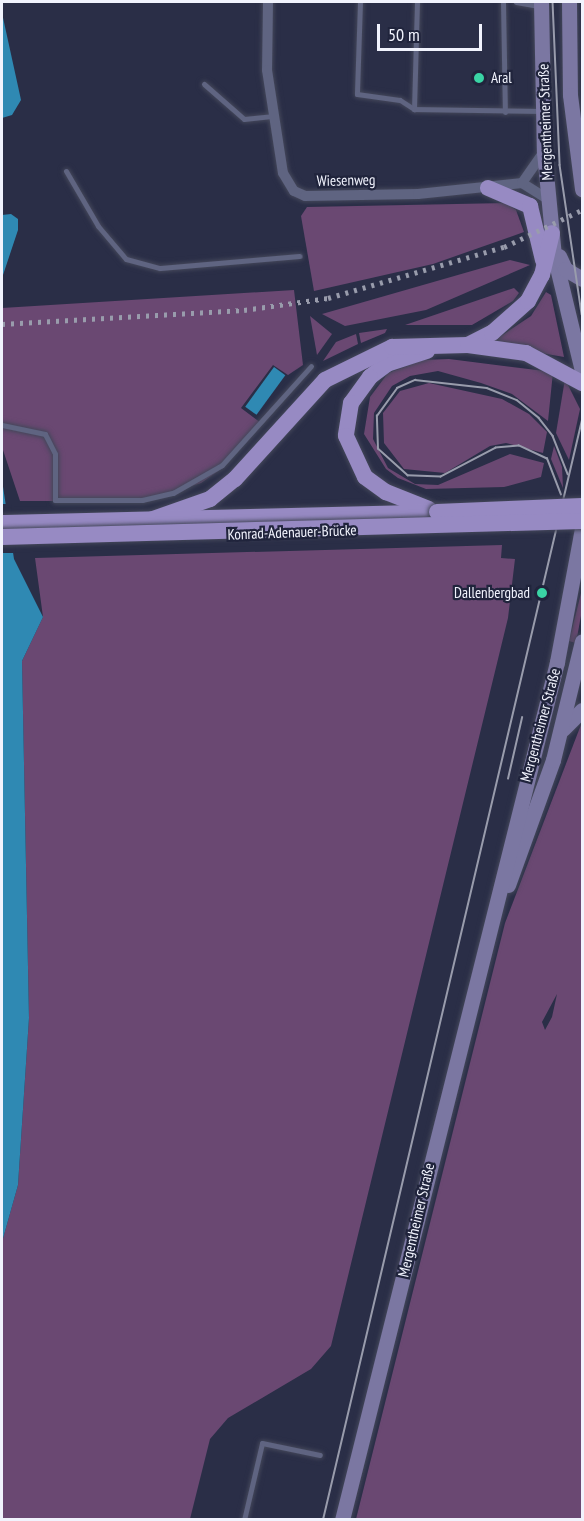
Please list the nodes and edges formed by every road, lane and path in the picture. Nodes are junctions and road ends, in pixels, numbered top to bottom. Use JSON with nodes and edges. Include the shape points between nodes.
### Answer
{"nodes":[{"id":1,"x":268,"y":2,"type":"edge"},
{"id":2,"x":360,"y":2,"type":"edge"},
{"id":3,"x":417,"y":2,"type":"edge"},
{"id":4,"x":503,"y":2,"type":"edge"},
{"id":5,"x":516,"y":2,"type":"edge"},
{"id":6,"x":570,"y":2,"type":"edge"},
{"id":7,"x":541,"y":4,"type":"edge"},
{"id":8,"x":204,"y":84,"type":"dead end"},
{"id":9,"x":414,"y":109,"type":"junction"},
{"id":10,"x":505,"y":111,"type":"junction"},
{"id":11,"x":543,"y":111,"type":"junction"},
{"id":12,"x":274,"y":116,"type":"junction"},
{"id":13,"x":544,"y":152,"type":"junction"},
{"id":14,"x":66,"y":171,"type":"dead end"},
{"id":15,"x":522,"y":183,"type":"junction"},
{"id":16,"x":488,"y":188,"type":"junction"},
{"id":17,"x":582,"y":189,"type":"edge"},
{"id":18,"x":549,"y":203,"type":"junction"},
{"id":19,"x":552,"y":233,"type":"junction"},
{"id":20,"x":299,"y":256,"type":"dead end"},
{"id":21,"x":543,"y":261,"type":"junction"},
{"id":22,"x":582,"y":279,"type":"edge"},
{"id":23,"x":468,"y":345,"type":"junction"},
{"id":24,"x":448,"y":346,"type":"junction"},
{"id":25,"x":311,"y":366,"type":"dead end"},
{"id":26,"x":582,"y":371,"type":"edge"},
{"id":27,"x":582,"y":383,"type":"edge"},
{"id":28,"x":2,"y":425,"type":"edge"},
{"id":29,"x":582,"y":506,"type":"edge"},
{"id":30,"x":437,"y":512,"type":"junction"},
{"id":31,"x":150,"y":520,"type":"junction"},
{"id":32,"x":582,"y":521,"type":"edge"},
{"id":33,"x":2,"y":523,"type":"edge"},
{"id":34,"x":582,"y":528,"type":"edge"},
{"id":35,"x":2,"y":537,"type":"edge"},
{"id":36,"x":582,"y":641,"type":"edge"},
{"id":37,"x":555,"y":669,"type":"junction"},
{"id":38,"x":579,"y":676,"type":"edge"},
{"id":39,"x":582,"y":710,"type":"edge"},
{"id":40,"x":561,"y":731,"type":"junction"},
{"id":41,"x":493,"y":921,"type":"junction"},
{"id":42,"x":320,"y":1455,"type":"dead end"},
{"id":43,"x":244,"y":1520,"type":"edge"},
{"id":44,"x":342,"y":1520,"type":"edge"}],
"edges":[{"from":1,"to":12,"type":"street","name":"Wiesenweg","via":[[267,70]]},
{"from":2,"to":9,"type":"lane","via":[[354,86],[364,98],[400,100]]},
{"from":3,"to":9,"type":"lane"},
{"from":4,"to":10,"type":"lane"},
{"from":5,"to":7,"type":"lane"},
{"from":6,"to":17,"type":"main road","name":"Mergentheimer Straße","via":[[570,95]]},
{"from":7,"to":11,"type":"main road","name":"Mergentheimer Straße"},
{"from":8,"to":12,"type":"lane","via":[[244,119]]},
{"from":9,"to":10,"type":"lane"},
{"from":10,"to":11,"type":"lane"},
{"from":11,"to":13,"type":"main road","name":"Mergentheimer Straße"},
{"from":12,"to":16,"type":"street","name":"Wiesenweg","via":[[283,173],[297,194]]},
{"from":13,"to":15,"type":"street"},
{"from":13,"to":18,"type":"main road","name":"Mergentheimer Straße"},
{"from":14,"to":20,"type":"lane","via":[[98,226],[126,259],[160,268]]},
{"from":15,"to":16,"type":"street","name":"Wiesenweg"},
{"from":15,"to":18,"type":"street"},
{"from":16,"to":21,"type":"main road","via":[[530,206]]},
{"from":18,"to":19,"type":"main road","name":"Mergentheimer Straße"},
{"from":18,"to":22,"type":"main road","name":"Mergentheimer Straße","via":[[560,261]]},
{"from":19,"to":21,"type":"main road"},
{"from":19,"to":26,"type":"main road","name":"Mergentheimer Straße"},
{"from":21,"to":23,"type":"main road","via":[[528,301],[492,333]]},
{"from":23,"to":24,"type":"main road"},
{"from":23,"to":27,"type":"main road","via":[[526,353]]},
{"from":24,"to":30,"type":"main road","via":[[387,364],[365,382],[346,424],[355,463],[386,492]]},
{"from":24,"to":31,"type":"main road","via":[[392,347],[343,368],[312,391],[226,487],[191,509]]},
{"from":25,"to":28,"type":"lane","via":[[222,465],[173,492],[142,500],[55,500],[55,454],[45,434]]},
{"from":29,"to":30,"type":"main road","bridge":true},
{"from":30,"to":31,"type":"main road"},
{"from":31,"to":33,"type":"main road"},
{"from":32,"to":35,"type":"main road","name":"Konrad-Adenauer-Brücke","bridge":true},
{"from":34,"to":37,"type":"main road","name":"Mergentheimer Straße"},
{"from":36,"to":38,"type":"main road","name":"Mergentheimer Straße"},
{"from":37,"to":38,"type":"main road"},
{"from":37,"to":41,"type":"main road","name":"Mergentheimer Straße"},
{"from":38,"to":40,"type":"main road","name":"Mergentheimer Straße"},
{"from":39,"to":40,"type":"main road"},
{"from":40,"to":41,"type":"main road","name":"Mergentheimer Straße"},
{"from":41,"to":44,"type":"main road","name":"Mergentheimer Straße"},
{"from":42,"to":43,"type":"lane","via":[[262,1443]]}]}
